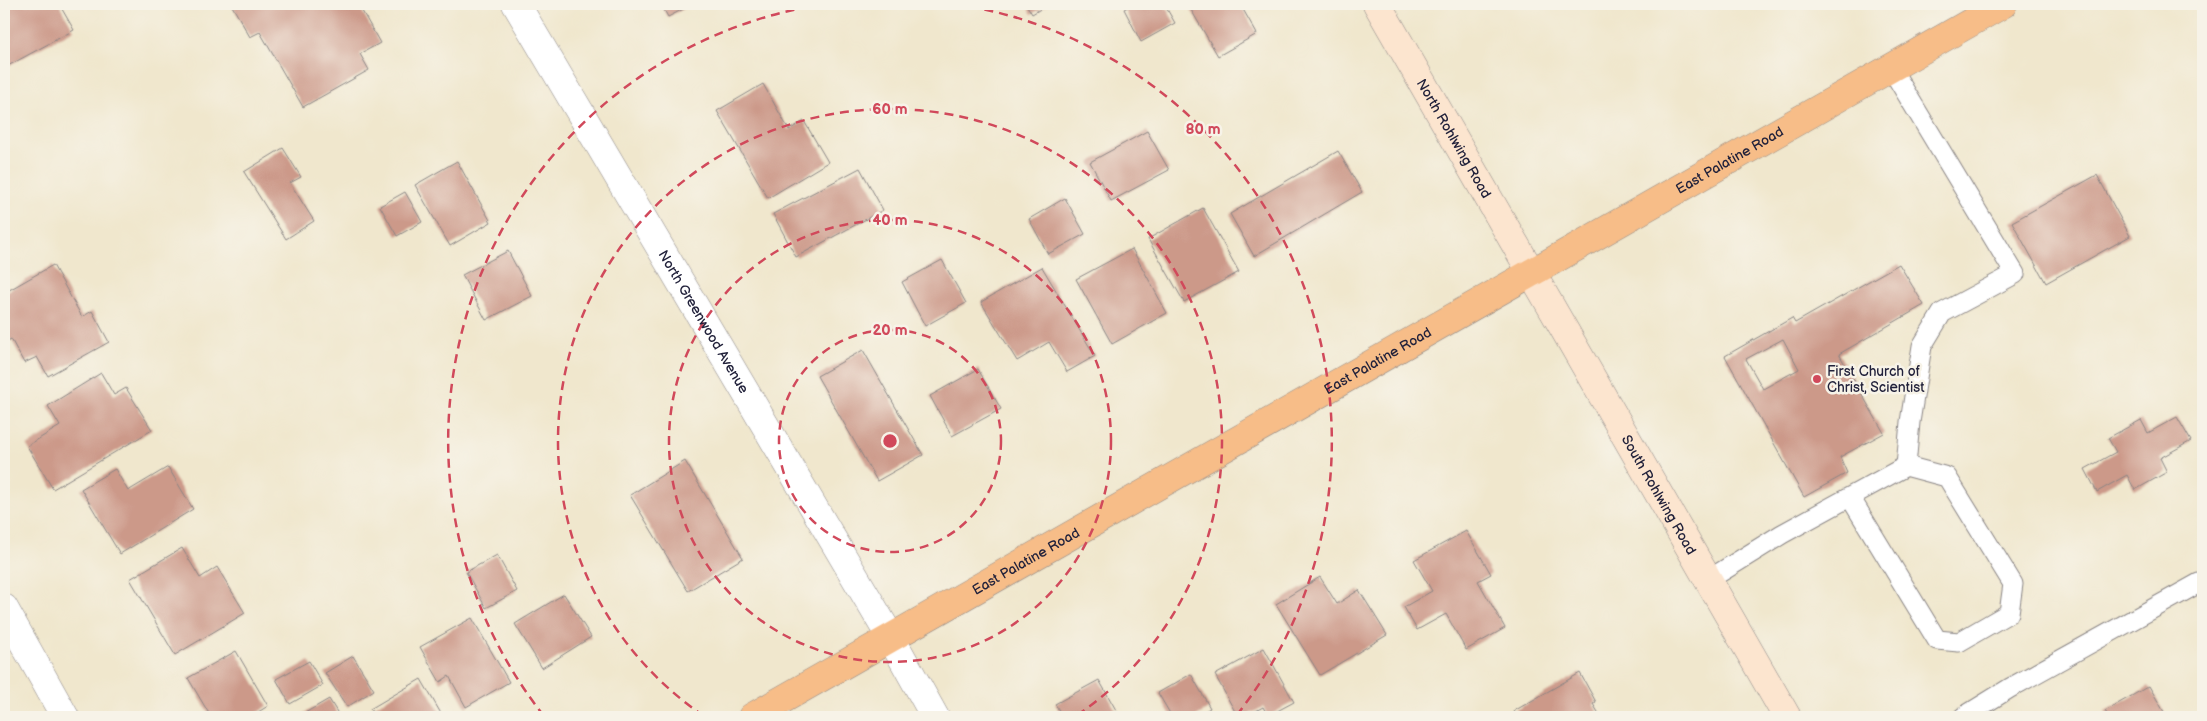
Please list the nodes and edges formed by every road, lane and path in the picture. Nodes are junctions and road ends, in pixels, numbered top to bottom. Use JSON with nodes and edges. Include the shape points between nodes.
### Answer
{"nodes":[{"id":1,"x":516,"y":4,"type":"edge"},
{"id":2,"x":1377,"y":4,"type":"edge"},
{"id":3,"x":2003,"y":4,"type":"edge"},
{"id":4,"x":1891,"y":68,"type":"junction"},
{"id":5,"x":1532,"y":272,"type":"junction"},
{"id":6,"x":1906,"y":466,"type":"junction"},
{"id":7,"x":1850,"y":497,"type":"junction"},
{"id":8,"x":1708,"y":580,"type":"junction"},
{"id":9,"x":2203,"y":585,"type":"edge"},
{"id":10,"x":4,"y":608,"type":"edge"},
{"id":11,"x":891,"y":638,"type":"junction"},
{"id":12,"x":65,"y":717,"type":"edge"},
{"id":13,"x":752,"y":717,"type":"edge"},
{"id":14,"x":935,"y":717,"type":"edge"},
{"id":15,"x":1787,"y":717,"type":"edge"},
{"id":16,"x":1963,"y":717,"type":"edge"}],
"edges":[{"from":1,"to":11,"type":"street","name":"North Greenwood Avenue"},
{"from":2,"to":5,"type":"street","name":"North Rohlwing Road"},
{"from":3,"to":4,"type":"main road","name":"East Palatine Road"},
{"from":4,"to":5,"type":"main road","name":"East Palatine Road"},
{"from":4,"to":6,"type":"lane","via":[[2015,274],[1942,313],[1922,346]]},
{"from":5,"to":8,"type":"street","name":"South Rohlwing Road"},
{"from":5,"to":11,"type":"main road","name":"East Palatine Road"},
{"from":6,"to":7,"type":"lane"},
{"from":6,"to":7,"type":"lane","via":[[1947,477],[2013,584],[2009,613],[1959,642],[1937,640]]},
{"from":7,"to":8,"type":"lane"},
{"from":8,"to":15,"type":"street","name":"South Rohlwing Road"},
{"from":9,"to":16,"type":"lane","via":[[2200,583]]},
{"from":10,"to":12,"type":"street"},
{"from":11,"to":13,"type":"main road","name":"East Palatine Road"},
{"from":11,"to":14,"type":"street","name":"North Greenwood Avenue"}]}
